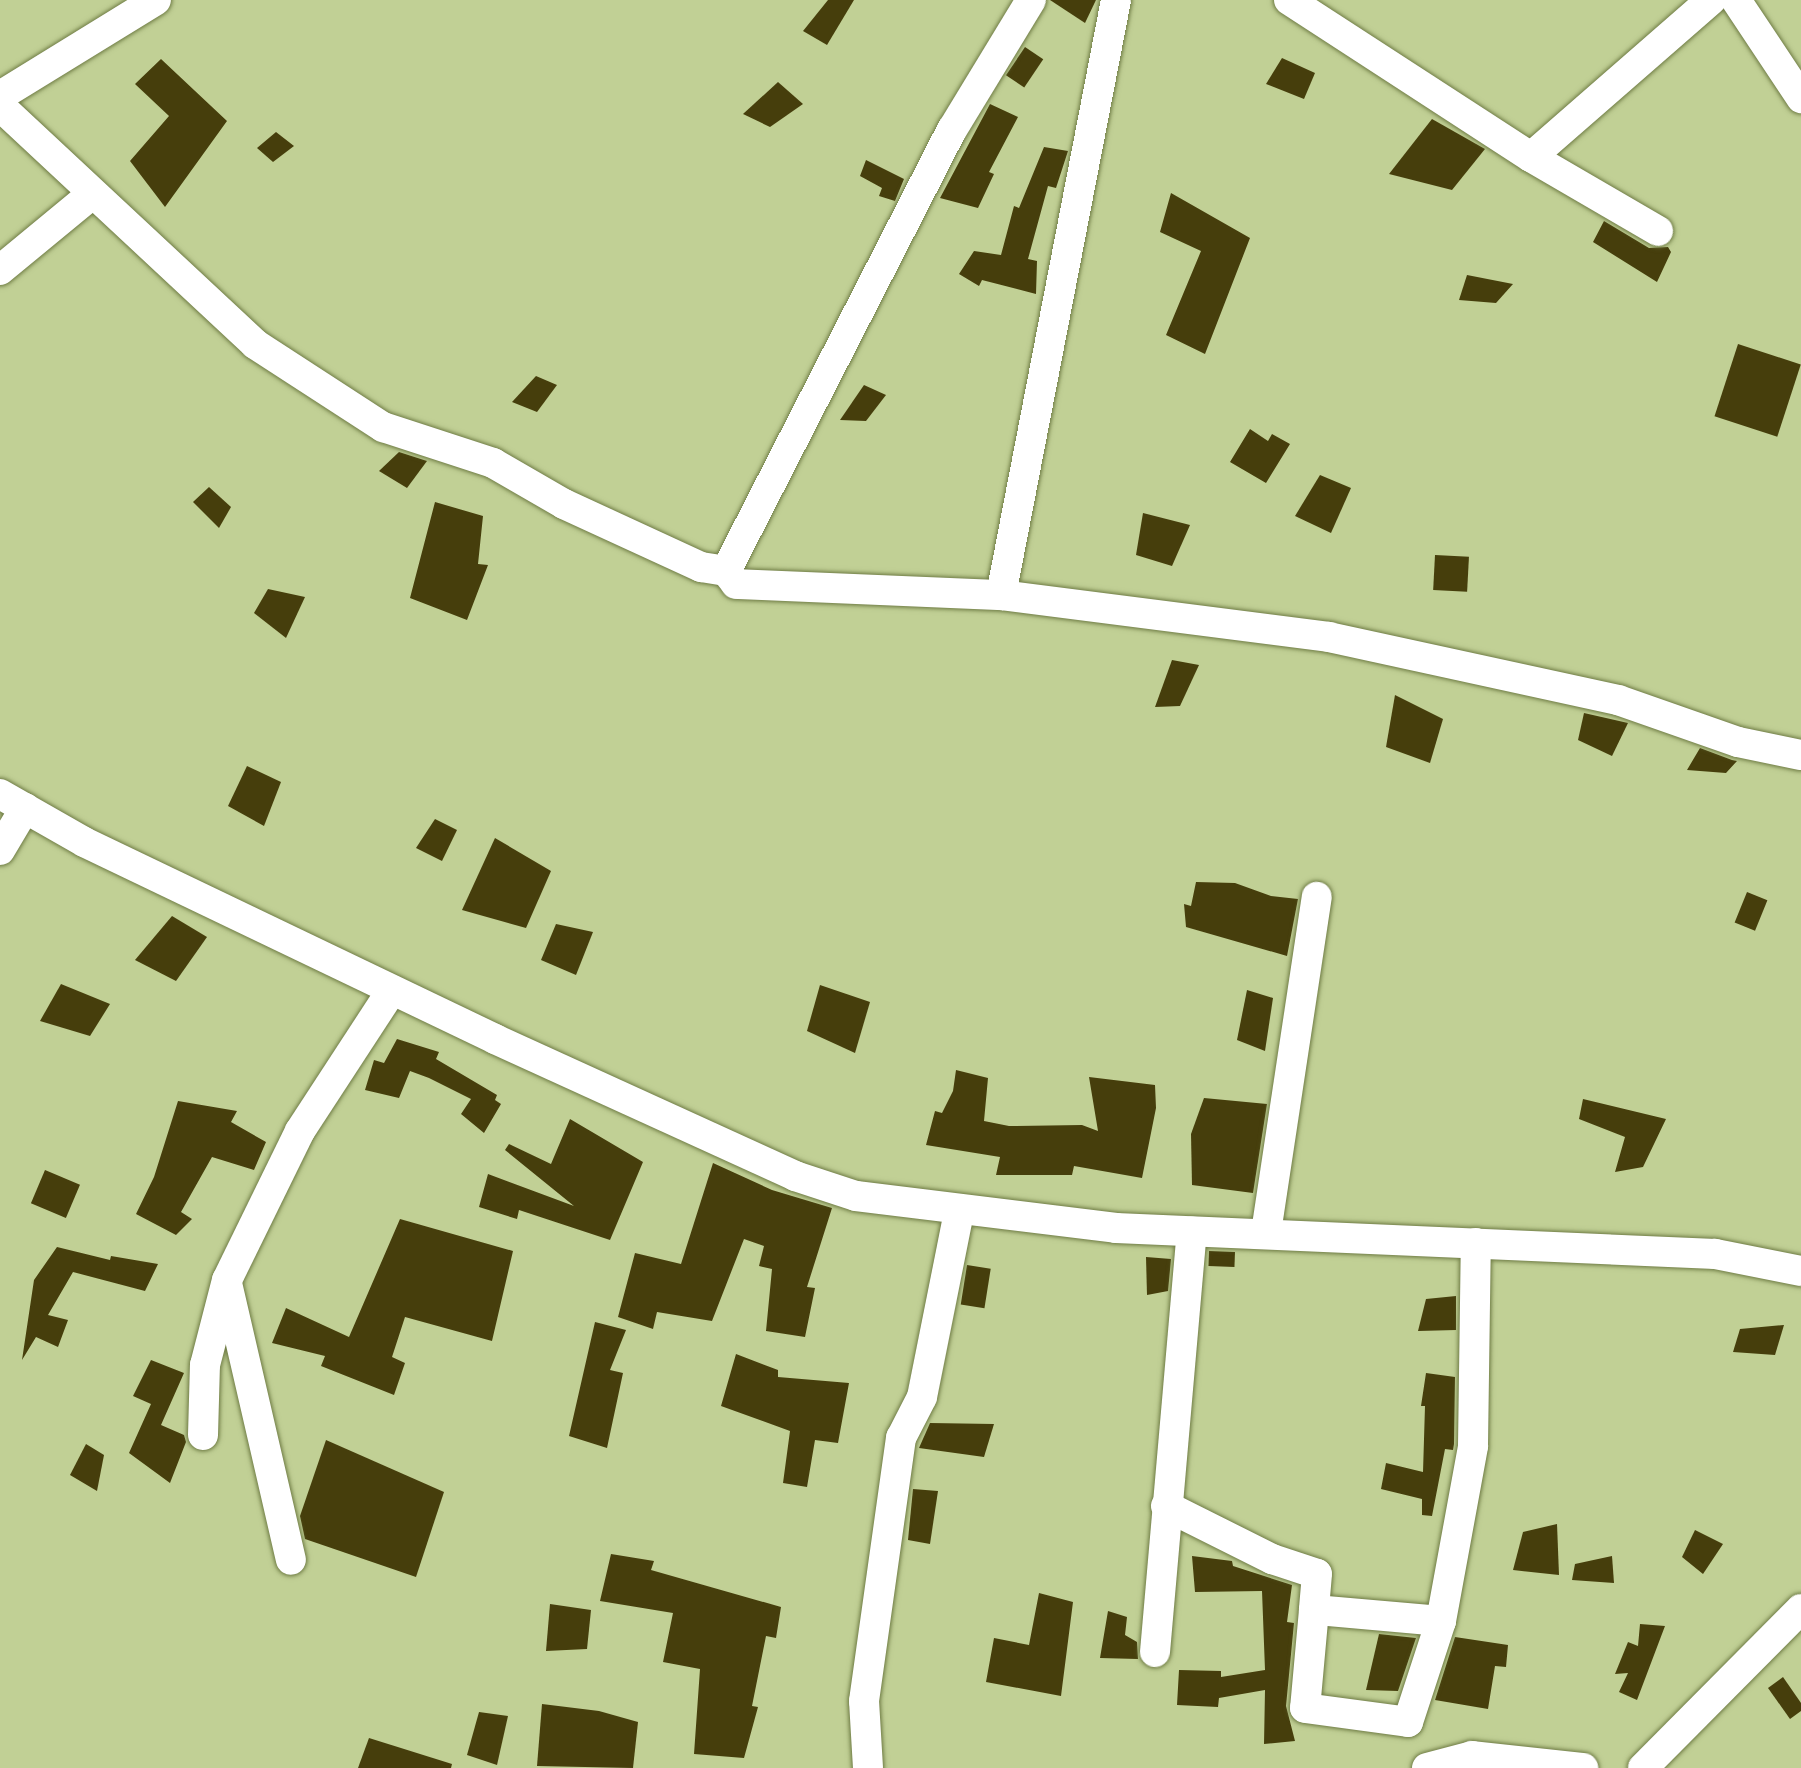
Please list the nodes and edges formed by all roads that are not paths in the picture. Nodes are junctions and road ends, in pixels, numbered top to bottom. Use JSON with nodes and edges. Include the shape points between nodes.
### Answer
{"nodes":[{"id":1,"x":156,"y":0,"type":"edge"},
{"id":2,"x":1031,"y":0,"type":"edge"},
{"id":3,"x":1116,"y":0,"type":"edge"},
{"id":4,"x":1289,"y":0,"type":"edge"},
{"id":5,"x":1711,"y":0,"type":"edge"},
{"id":6,"x":1736,"y":0,"type":"edge"},
{"id":7,"x":0,"y":96,"type":"edge"},
{"id":8,"x":1801,"y":98,"type":"edge"},
{"id":9,"x":0,"y":106,"type":"edge"},
{"id":10,"x":1530,"y":157,"type":"junction"},
{"id":11,"x":91,"y":194,"type":"junction"},
{"id":12,"x":1658,"y":231,"type":"dead end"},
{"id":13,"x":0,"y":270,"type":"edge"},
{"id":14,"x":726,"y":571,"type":"junction"},
{"id":15,"x":1001,"y":594,"type":"junction"},
{"id":16,"x":1801,"y":754,"type":"edge"},
{"id":17,"x":12,"y":801,"type":"edge"},
{"id":18,"x":0,"y":850,"type":"edge"},
{"id":19,"x":1317,"y":898,"type":"dead end"},
{"id":20,"x":392,"y":990,"type":"junction"},
{"id":21,"x":958,"y":1212,"type":"junction"},
{"id":22,"x":1192,"y":1232,"type":"junction"},
{"id":23,"x":1261,"y":1234,"type":"junction"},
{"id":24,"x":1476,"y":1243,"type":"junction"},
{"id":25,"x":1801,"y":1270,"type":"edge"},
{"id":26,"x":227,"y":1280,"type":"junction"},
{"id":27,"x":204,"y":1435,"type":"dead end"},
{"id":28,"x":1166,"y":1506,"type":"junction"},
{"id":29,"x":291,"y":1560,"type":"dead end"},
{"id":30,"x":1801,"y":1609,"type":"edge"},
{"id":31,"x":1314,"y":1610,"type":"junction"},
{"id":32,"x":1441,"y":1621,"type":"junction"},
{"id":33,"x":1155,"y":1652,"type":"dead end"},
{"id":34,"x":868,"y":1768,"type":"edge"},
{"id":35,"x":1426,"y":1768,"type":"edge"},
{"id":36,"x":1583,"y":1768,"type":"edge"},
{"id":37,"x":1643,"y":1768,"type":"edge"}],
"edges":[{"from":1,"to":7,"type":"street"},
{"from":2,"to":14,"type":"street","via":[[952,130]]},
{"from":3,"to":15,"type":"street"},
{"from":4,"to":10,"type":"street"},
{"from":5,"to":10,"type":"street"},
{"from":6,"to":8,"type":"street"},
{"from":9,"to":11,"type":"street"},
{"from":10,"to":12,"type":"street"},
{"from":11,"to":13,"type":"street"},
{"from":11,"to":14,"type":"street","via":[[255,344],[384,428],[492,463],[564,504],[701,567]]},
{"from":14,"to":15,"type":"street","via":[[736,584]]},
{"from":15,"to":16,"type":"street","via":[[1329,637],[1618,700],[1738,742]]},
{"from":17,"to":18,"type":"street"},
{"from":17,"to":20,"type":"street"},
{"from":19,"to":23,"type":"street"},
{"from":20,"to":21,"type":"street","via":[[796,1176],[856,1196]]},
{"from":20,"to":26,"type":"street","via":[[300,1131]]},
{"from":21,"to":22,"type":"street"},
{"from":21,"to":34,"type":"street","via":[[922,1397],[901,1438],[864,1701]]},
{"from":22,"to":23,"type":"street"},
{"from":22,"to":28,"type":"street"},
{"from":23,"to":24,"type":"street"},
{"from":24,"to":25,"type":"street","via":[[1715,1254]]},
{"from":24,"to":32,"type":"street","via":[[1474,1446]]},
{"from":26,"to":27,"type":"street","via":[[205,1365]]},
{"from":26,"to":29,"type":"street"},
{"from":28,"to":31,"type":"street","via":[[1272,1560],[1317,1574]]},
{"from":28,"to":33,"type":"street"},
{"from":30,"to":37,"type":"street"},
{"from":31,"to":32,"type":"street"},
{"from":31,"to":32,"type":"street","via":[[1306,1708],[1408,1722]]},
{"from":35,"to":36,"type":"street","via":[[1472,1756]]}]}
